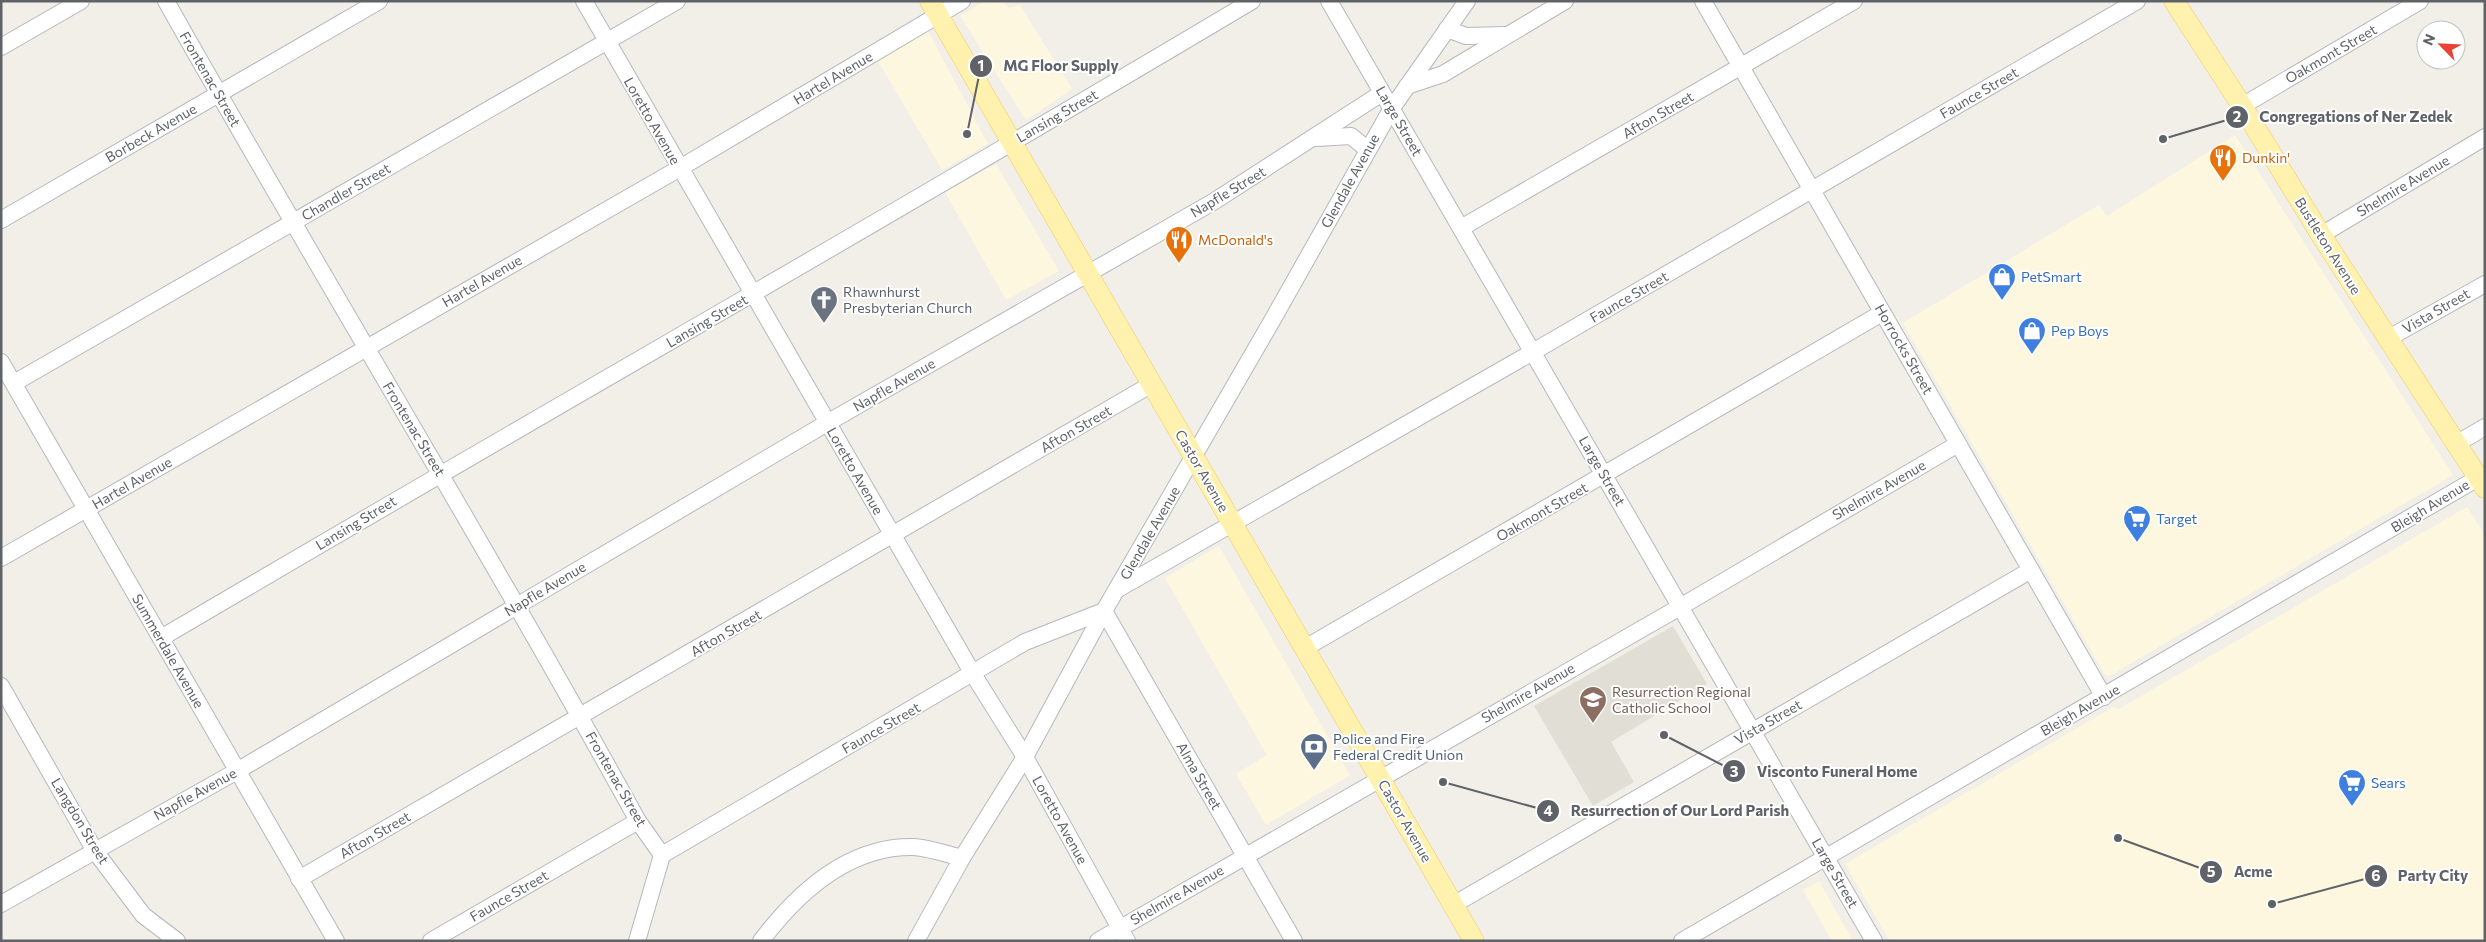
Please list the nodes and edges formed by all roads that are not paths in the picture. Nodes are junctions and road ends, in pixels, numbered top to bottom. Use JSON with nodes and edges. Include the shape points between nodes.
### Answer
{"nodes":[{"id":1,"x":81,"y":1,"type":"edge"},
{"id":2,"x":166,"y":1,"type":"edge"},
{"id":3,"x":379,"y":1,"type":"edge"},
{"id":4,"x":584,"y":1,"type":"edge"},
{"id":5,"x":677,"y":1,"type":"edge"},
{"id":6,"x":962,"y":1,"type":"edge"},
{"id":7,"x":1252,"y":1,"type":"edge"},
{"id":8,"x":1329,"y":1,"type":"edge"},
{"id":9,"x":1467,"y":1,"type":"edge"},
{"id":10,"x":1565,"y":1,"type":"edge"},
{"id":11,"x":1704,"y":1,"type":"edge"},
{"id":12,"x":1854,"y":1,"type":"edge"},
{"id":13,"x":2137,"y":1,"type":"edge"},
{"id":14,"x":2174,"y":1,"type":"edge"},
{"id":15,"x":2420,"y":1,"type":"edge"},
{"id":16,"x":934,"y":8,"type":"edge"},
{"id":17,"x":1447,"y":29,"type":"junction"},
{"id":18,"x":1508,"y":35,"type":"junction"},
{"id":19,"x":607,"y":42,"type":"junction"},
{"id":20,"x":1,"y":47,"type":"edge"},
{"id":21,"x":1740,"y":68,"type":"junction"},
{"id":22,"x":1406,"y":86,"type":"junction"},
{"id":23,"x":1382,"y":93,"type":"junction"},
{"id":24,"x":218,"y":94,"type":"junction"},
{"id":25,"x":2242,"y":106,"type":"junction"},
{"id":26,"x":1392,"y":108,"type":"junction"},
{"id":27,"x":1315,"y":138,"type":"junction"},
{"id":28,"x":2485,"y":138,"type":"edge"},
{"id":29,"x":1012,"y":142,"type":"junction"},
{"id":30,"x":1368,"y":150,"type":"junction"},
{"id":31,"x":680,"y":168,"type":"junction"},
{"id":32,"x":1814,"y":190,"type":"junction"},
{"id":33,"x":1,"y":220,"type":"edge"},
{"id":34,"x":293,"y":222,"type":"junction"},
{"id":35,"x":1461,"y":228,"type":"junction"},
{"id":36,"x":2321,"y":235,"type":"junction"},
{"id":37,"x":1088,"y":274,"type":"junction"},
{"id":38,"x":2485,"y":284,"type":"edge"},
{"id":39,"x":754,"y":294,"type":"junction"},
{"id":40,"x":1882,"y":313,"type":"junction"},
{"id":41,"x":2388,"y":339,"type":"junction"},
{"id":42,"x":365,"y":347,"type":"junction"},
{"id":43,"x":1532,"y":353,"type":"junction"},
{"id":44,"x":1,"y":362,"type":"edge"},
{"id":45,"x":14,"y":384,"type":"junction"},
{"id":46,"x":1152,"y":384,"type":"junction"},
{"id":47,"x":827,"y":423,"type":"junction"},
{"id":48,"x":2485,"y":427,"type":"edge"},
{"id":49,"x":1958,"y":444,"type":"junction"},
{"id":50,"x":2456,"y":444,"type":"junction"},
{"id":51,"x":1194,"y":456,"type":"junction"},
{"id":52,"x":440,"y":473,"type":"junction"},
{"id":53,"x":1606,"y":475,"type":"junction"},
{"id":54,"x":2481,"y":483,"type":"edge"},
{"id":55,"x":86,"y":510,"type":"junction"},
{"id":56,"x":1232,"y":522,"type":"junction"},
{"id":57,"x":893,"y":536,"type":"junction"},
{"id":58,"x":1,"y":558,"type":"edge"},
{"id":59,"x":2031,"y":570,"type":"junction"},
{"id":60,"x":1118,"y":588,"type":"junction"},
{"id":61,"x":515,"y":606,"type":"junction"},
{"id":62,"x":1680,"y":607,"type":"junction"},
{"id":63,"x":1104,"y":611,"type":"junction"},
{"id":64,"x":161,"y":638,"type":"junction"},
{"id":65,"x":1305,"y":648,"type":"junction"},
{"id":66,"x":973,"y":674,"type":"junction"},
{"id":67,"x":1,"y":686,"type":"edge"},
{"id":68,"x":2104,"y":697,"type":"junction"},
{"id":69,"x":580,"y":717,"type":"junction"},
{"id":70,"x":1752,"y":731,"type":"junction"},
{"id":71,"x":1025,"y":757,"type":"junction"},
{"id":72,"x":237,"y":771,"type":"junction"},
{"id":73,"x":1380,"y":778,"type":"junction"},
{"id":74,"x":638,"y":821,"type":"junction"},
{"id":75,"x":95,"y":851,"type":"junction"},
{"id":76,"x":662,"y":856,"type":"junction"},
{"id":77,"x":1245,"y":856,"type":"junction"},
{"id":78,"x":1826,"y":857,"type":"junction"},
{"id":79,"x":962,"y":858,"type":"junction"},
{"id":80,"x":299,"y":879,"type":"junction"},
{"id":81,"x":1,"y":904,"type":"edge"},
{"id":82,"x":1453,"y":905,"type":"junction"},
{"id":83,"x":1123,"y":934,"type":"edge"},
{"id":84,"x":177,"y":941,"type":"edge"},
{"id":85,"x":336,"y":941,"type":"edge"},
{"id":86,"x":431,"y":941,"type":"edge"},
{"id":87,"x":637,"y":941,"type":"edge"},
{"id":88,"x":761,"y":941,"type":"edge"},
{"id":89,"x":916,"y":941,"type":"edge"},
{"id":90,"x":1098,"y":941,"type":"edge"},
{"id":91,"x":1294,"y":941,"type":"edge"},
{"id":92,"x":1474,"y":941,"type":"edge"},
{"id":93,"x":1682,"y":941,"type":"edge"},
{"id":94,"x":1874,"y":941,"type":"edge"}],
"edges":[{"from":1,"to":20,"type":"street"},
{"from":2,"to":24,"type":"street","name":"Frontenac Street"},
{"from":3,"to":24,"type":"street","name":"Borbeck Avenue"},
{"from":4,"to":19,"type":"street","name":"Loretto Avenue"},
{"from":5,"to":19,"type":"street","name":"Chandler Street"},
{"from":6,"to":16,"type":"street","name":"Hartel Avenue"},
{"from":7,"to":29,"type":"street","name":"Lansing Street"},
{"from":8,"to":23,"type":"street","name":"Large Street"},
{"from":9,"to":17,"type":"street","name":"Glendale Avenue"},
{"from":10,"to":18,"type":"street"},
{"from":11,"to":21,"type":"street","name":"Horrocks Street"},
{"from":12,"to":21,"type":"street","name":"Afton Street"},
{"from":13,"to":32,"type":"street","name":"Faunce Street"},
{"from":14,"to":25,"type":"main road","name":"Bustleton Avenue"},
{"from":15,"to":25,"type":"street","name":"Oakmont Street"},
{"from":16,"to":29,"type":"main road","name":"Castor Avenue"},
{"from":16,"to":31,"type":"street","name":"Hartel Avenue","via":[[865,60]]},
{"from":17,"to":18,"type":"street","via":[[1466,36]]},
{"from":17,"to":22,"type":"street","name":"Glendale Avenue"},
{"from":18,"to":22,"type":"street","via":[[1443,74]]},
{"from":19,"to":31,"type":"street","name":"Loretto Avenue"},
{"from":19,"to":34,"type":"street","name":"Chandler Street"},
{"from":21,"to":32,"type":"street","name":"Horrocks Street"},
{"from":21,"to":35,"type":"street","name":"Afton Street"},
{"from":22,"to":26,"type":"street","name":"Glendale Avenue"},
{"from":23,"to":26,"type":"street","name":"Large Street"},
{"from":23,"to":27,"type":"street","name":"Napfle Street"},
{"from":24,"to":33,"type":"street","name":"Borbeck Avenue"},
{"from":24,"to":34,"type":"street","name":"Frontenac Street"},
{"from":25,"to":36,"type":"main road","name":"Bustleton Avenue"},
{"from":26,"to":30,"type":"street","name":"Glendale Avenue"},
{"from":26,"to":35,"type":"street","name":"Large Street"},
{"from":27,"to":30,"type":"street","name":"Napfle Street","via":[[1351,136]]},
{"from":27,"to":37,"type":"street","name":"Napfle Street"},
{"from":28,"to":36,"type":"street","name":"Shelmire Avenue"},
{"from":29,"to":37,"type":"main road","name":"Castor Avenue"},
{"from":29,"to":39,"type":"street","name":"Lansing Street"},
{"from":30,"to":51,"type":"street","name":"Glendale Avenue"},
{"from":31,"to":39,"type":"street","name":"Loretto Avenue"},
{"from":31,"to":42,"type":"street","name":"Hartel Avenue"},
{"from":32,"to":40,"type":"street","name":"Horrocks Street"},
{"from":32,"to":43,"type":"street","name":"Faunce Street"},
{"from":34,"to":42,"type":"street","name":"Frontenac Street"},
{"from":34,"to":45,"type":"street","name":"Chandler Street"},
{"from":35,"to":43,"type":"street","name":"Large Street"},
{"from":36,"to":41,"type":"main road","name":"Bustleton Avenue"},
{"from":37,"to":46,"type":"main road","name":"Castor Avenue"},
{"from":37,"to":47,"type":"street","name":"Napfle Avenue"},
{"from":38,"to":41,"type":"street","name":"Vista Street"},
{"from":39,"to":47,"type":"street","name":"Loretto Avenue"},
{"from":39,"to":52,"type":"street","name":"Lansing Street"},
{"from":40,"to":49,"type":"street","name":"Horrocks Street"},
{"from":40,"to":53,"type":"street","name":"Oakmont Street"},
{"from":41,"to":50,"type":"main road","name":"Bustleton Avenue"},
{"from":42,"to":52,"type":"street","name":"Frontenac Street"},
{"from":42,"to":55,"type":"street","name":"Hartel Avenue"},
{"from":43,"to":53,"type":"street","name":"Large Street"},
{"from":43,"to":56,"type":"street","name":"Faunce Street"},
{"from":44,"to":45,"type":"street","name":"Summerdale Avenue"},
{"from":45,"to":55,"type":"street","name":"Summerdale Avenue"},
{"from":46,"to":51,"type":"main road","name":"Castor Avenue"},
{"from":46,"to":57,"type":"street","name":"Afton Street"},
{"from":47,"to":57,"type":"street","name":"Loretto Avenue"},
{"from":47,"to":61,"type":"street","name":"Napfle Avenue"},
{"from":48,"to":50,"type":"street"},
{"from":49,"to":59,"type":"street","name":"Horrocks Street"},
{"from":49,"to":62,"type":"street","name":"Shelmire Avenue"},
{"from":50,"to":54,"type":"main road","name":"Bustleton Avenue"},
{"from":51,"to":56,"type":"main road","name":"Castor Avenue"},
{"from":51,"to":60,"type":"street","name":"Glendale Avenue"},
{"from":52,"to":61,"type":"street","name":"Frontenac Street"},
{"from":52,"to":64,"type":"street","name":"Lansing Street"},
{"from":53,"to":62,"type":"street","name":"Large Street"},
{"from":53,"to":65,"type":"street","name":"Oakmont Street"},
{"from":54,"to":68,"type":"street","name":"Bleigh Avenue"},
{"from":55,"to":58,"type":"street","name":"Hartel Avenue"},
{"from":55,"to":64,"type":"street","name":"Summerdale Avenue"},
{"from":56,"to":60,"type":"street","name":"Faunce Street"},
{"from":56,"to":65,"type":"main road","name":"Castor Avenue"},
{"from":57,"to":66,"type":"street","name":"Loretto Avenue"},
{"from":57,"to":69,"type":"street","name":"Afton Street"},
{"from":59,"to":68,"type":"street","name":"Horrocks Street"},
{"from":59,"to":70,"type":"street","name":"Vista Street"},
{"from":60,"to":63,"type":"street","name":"Glendale Avenue"},
{"from":61,"to":69,"type":"street","name":"Frontenac Street"},
{"from":61,"to":72,"type":"street","name":"Napfle Avenue"},
{"from":62,"to":70,"type":"street","name":"Large Street"},
{"from":62,"to":73,"type":"street","name":"Shelmire Avenue"},
{"from":63,"to":66,"type":"street","name":"Faunce Street","via":[[1025,642]]},
{"from":63,"to":71,"type":"street","name":"Glendale Avenue"},
{"from":63,"to":77,"type":"street","name":"Alma Street"},
{"from":64,"to":72,"type":"street","name":"Summerdale Avenue"},
{"from":65,"to":73,"type":"main road","name":"Castor Avenue"},
{"from":66,"to":71,"type":"street","name":"Loretto Avenue"},
{"from":66,"to":76,"type":"street","name":"Faunce Street"},
{"from":67,"to":75,"type":"street","name":"Langdon Street"},
{"from":68,"to":78,"type":"street","name":"Bleigh Avenue"},
{"from":69,"to":74,"type":"street","name":"Frontenac Street"},
{"from":69,"to":80,"type":"street","name":"Afton Street"},
{"from":70,"to":78,"type":"street","name":"Large Street"},
{"from":70,"to":82,"type":"street","name":"Vista Street"},
{"from":71,"to":79,"type":"street","name":"Glendale Avenue"},
{"from":71,"to":83,"type":"street","name":"Loretto Avenue"},
{"from":72,"to":75,"type":"street","name":"Napfle Avenue"},
{"from":72,"to":80,"type":"street","name":"Summerdale Avenue"},
{"from":73,"to":77,"type":"street","name":"Shelmire Avenue"},
{"from":73,"to":82,"type":"main road","name":"Castor Avenue"},
{"from":74,"to":76,"type":"street","name":"Frontenac Street"},
{"from":74,"to":86,"type":"street","name":"Faunce Street"},
{"from":75,"to":81,"type":"street","name":"Napfle Avenue"},
{"from":75,"to":84,"type":"street","name":"Langdon Street","via":[[143,915]]},
{"from":76,"to":87,"type":"street"},
{"from":77,"to":83,"type":"street","name":"Shelmire Avenue"},
{"from":77,"to":91,"type":"street","name":"Alma Street"},
{"from":78,"to":93,"type":"street","name":"Bleigh Avenue"},
{"from":78,"to":94,"type":"street","name":"Large Street"},
{"from":79,"to":88,"type":"street","via":[[915,847],[882,849],[854,859],[817,881],[787,909]]},
{"from":79,"to":89,"type":"street","name":"Glendale Avenue"},
{"from":80,"to":85,"type":"street","name":"Summerdale Avenue"},
{"from":82,"to":92,"type":"main road","name":"Castor Avenue"},
{"from":83,"to":90,"type":"street","name":"Shelmire Avenue"}]}
